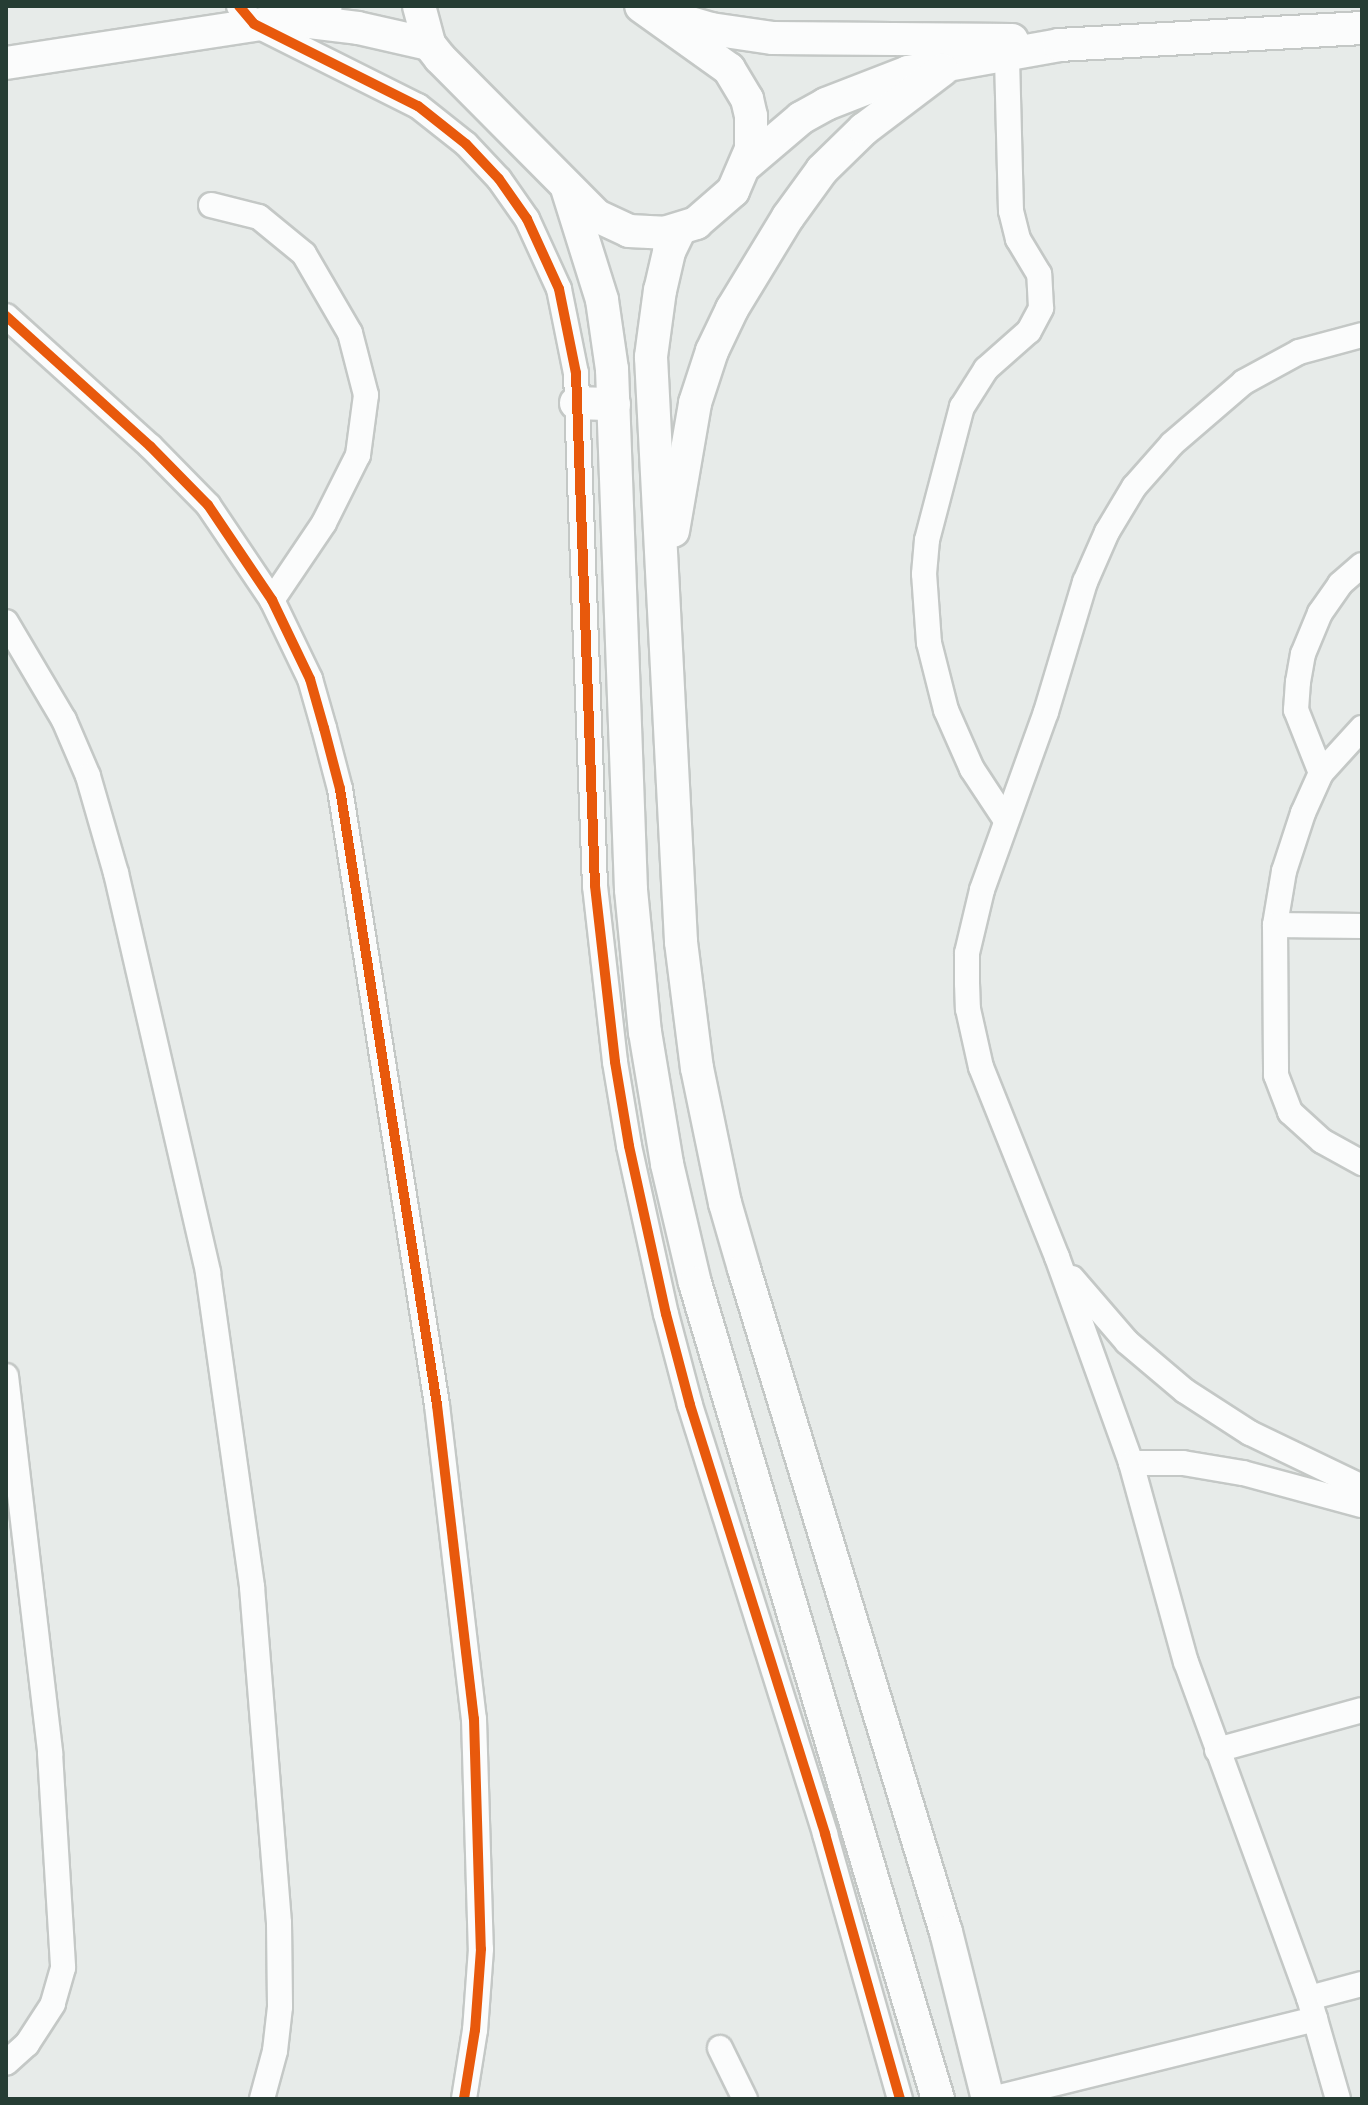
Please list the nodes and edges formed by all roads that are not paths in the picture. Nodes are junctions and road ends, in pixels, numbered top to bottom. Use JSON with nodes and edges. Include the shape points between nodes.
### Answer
{"nodes":[{"id":1,"x":326,"y":6,"type":"edge"},
{"id":2,"x":419,"y":6,"type":"edge"},
{"id":3,"x":642,"y":6,"type":"edge"},
{"id":4,"x":247,"y":15,"type":"edge"},
{"id":5,"x":286,"y":20,"type":"junction"},
{"id":6,"x":1362,"y":28,"type":"edge"},
{"id":7,"x":429,"y":44,"type":"junction"},
{"id":8,"x":1059,"y":45,"type":"junction"},
{"id":9,"x":1007,"y":56,"type":"junction"},
{"id":10,"x":6,"y":63,"type":"edge"},
{"id":11,"x":948,"y":66,"type":"junction"},
{"id":12,"x":747,"y":164,"type":"junction"},
{"id":13,"x":567,"y":188,"type":"junction"},
{"id":14,"x":211,"y":205,"type":"dead end"},
{"id":15,"x":680,"y":229,"type":"junction"},
{"id":16,"x":6,"y":316,"type":"edge"},
{"id":17,"x":1362,"y":335,"type":"edge"},
{"id":18,"x":576,"y":403,"type":"junction"},
{"id":19,"x":614,"y":404,"type":"junction"},
{"id":20,"x":1362,"y":565,"type":"edge"},
{"id":21,"x":663,"y":594,"type":"junction"},
{"id":22,"x":272,"y":600,"type":"junction"},
{"id":23,"x":6,"y":622,"type":"edge"},
{"id":24,"x":1362,"y":728,"type":"edge"},
{"id":25,"x":1321,"y":773,"type":"junction"},
{"id":26,"x":1005,"y":819,"type":"junction"},
{"id":27,"x":1275,"y":925,"type":"junction"},
{"id":28,"x":1362,"y":926,"type":"edge"},
{"id":29,"x":1362,"y":1163,"type":"edge"},
{"id":30,"x":1057,"y":1257,"type":"junction"},
{"id":31,"x":6,"y":1376,"type":"edge"},
{"id":32,"x":1131,"y":1463,"type":"junction"},
{"id":33,"x":1362,"y":1487,"type":"edge"},
{"id":34,"x":1362,"y":1505,"type":"edge"},
{"id":35,"x":1362,"y":1710,"type":"edge"},
{"id":36,"x":1217,"y":1750,"type":"junction"},
{"id":37,"x":1362,"y":1984,"type":"edge"},
{"id":38,"x":1312,"y":2008,"type":"junction"},
{"id":39,"x":720,"y":2048,"type":"dead end"},
{"id":40,"x":6,"y":2063,"type":"edge"},
{"id":41,"x":262,"y":2099,"type":"edge"},
{"id":42,"x":464,"y":2099,"type":"edge"},
{"id":43,"x":745,"y":2099,"type":"edge"},
{"id":44,"x":900,"y":2099,"type":"edge"},
{"id":45,"x":938,"y":2099,"type":"edge"},
{"id":46,"x":990,"y":2099,"type":"edge"},
{"id":47,"x":1338,"y":2099,"type":"edge"}],
"edges":[{"from":1,"to":5,"type":"street"},
{"from":2,"to":7,"type":"street"},
{"from":3,"to":8,"type":"street","via":[[711,29],[773,38],[1032,40]]},
{"from":3,"to":12,"type":"street","via":[[716,57],[739,83],[751,116]]},
{"from":4,"to":5,"type":"street"},
{"from":4,"to":10,"type":"street"},
{"from":4,"to":18,"type":"street","via":[[418,106],[492,170],[527,219],[559,289],[572,344]]},
{"from":5,"to":7,"type":"street","via":[[358,28]]},
{"from":6,"to":8,"type":"street"},
{"from":7,"to":13,"type":"street"},
{"from":8,"to":9,"type":"street"},
{"from":9,"to":11,"type":"street"},
{"from":9,"to":26,"type":"street","via":[[1011,211],[1018,239],[1039,274],[1041,308],[1029,331],[986,369],[962,407],[927,540],[924,574],[929,643],[946,710],[972,769]]},
{"from":11,"to":12,"type":"street","via":[[879,81],[826,104]]},
{"from":11,"to":21,"type":"street","via":[[864,129],[822,170],[721,330],[695,403]]},
{"from":12,"to":15,"type":"street","via":[[722,202]]},
{"from":13,"to":15,"type":"street","via":[[612,225],[647,234]]},
{"from":13,"to":19,"type":"street","via":[[602,300]]},
{"from":14,"to":22,"type":"street","via":[[259,217],[304,254],[350,333],[366,395],[358,455],[324,523]]},
{"from":15,"to":21,"type":"street","via":[[660,290],[651,357]]},
{"from":16,"to":22,"type":"street","via":[[208,505]]},
{"from":17,"to":26,"type":"street","via":[[1299,352],[1244,382],[1172,444],[1134,487],[1085,582],[1046,712]]},
{"from":18,"to":19,"type":"street"},
{"from":18,"to":44,"type":"street","via":[[595,886],[629,1146],[690,1405],[825,1834]]},
{"from":19,"to":45,"type":"street","via":[[631,890],[645,1032],[667,1164],[695,1283]]},
{"from":20,"to":25,"type":"street","via":[[1340,584],[1320,613],[1303,654],[1296,710]]},
{"from":21,"to":46,"type":"street","via":[[681,942],[709,1136],[744,1269],[946,1932]]},
{"from":22,"to":42,"type":"street","via":[[310,679],[340,789],[437,1405],[476,1762],[481,1949]]},
{"from":23,"to":41,"type":"street","via":[[64,720],[88,776],[116,873],[208,1273],[252,1587],[279,1923],[280,2007]]},
{"from":24,"to":25,"type":"street"},
{"from":25,"to":27,"type":"street","via":[[1284,871]]},
{"from":26,"to":30,"type":"street","via":[[967,953],[968,1009],[998,1117]]},
{"from":27,"to":28,"type":"street"},
{"from":27,"to":29,"type":"street","via":[[1276,1075],[1290,1112],[1322,1141]]},
{"from":30,"to":32,"type":"street"},
{"from":30,"to":33,"type":"street","via":[[1102,1315],[1185,1391],[1250,1433]]},
{"from":31,"to":40,"type":"street","via":[[50,1753],[63,1968],[53,2004],[27,2044]]},
{"from":32,"to":34,"type":"street","via":[[1183,1463],[1243,1473]]},
{"from":32,"to":36,"type":"street","via":[[1177,1634]]},
{"from":35,"to":36,"type":"street"},
{"from":36,"to":38,"type":"street"},
{"from":37,"to":38,"type":"street"},
{"from":38,"to":46,"type":"street"},
{"from":38,"to":47,"type":"street"},
{"from":39,"to":43,"type":"street"}]}
